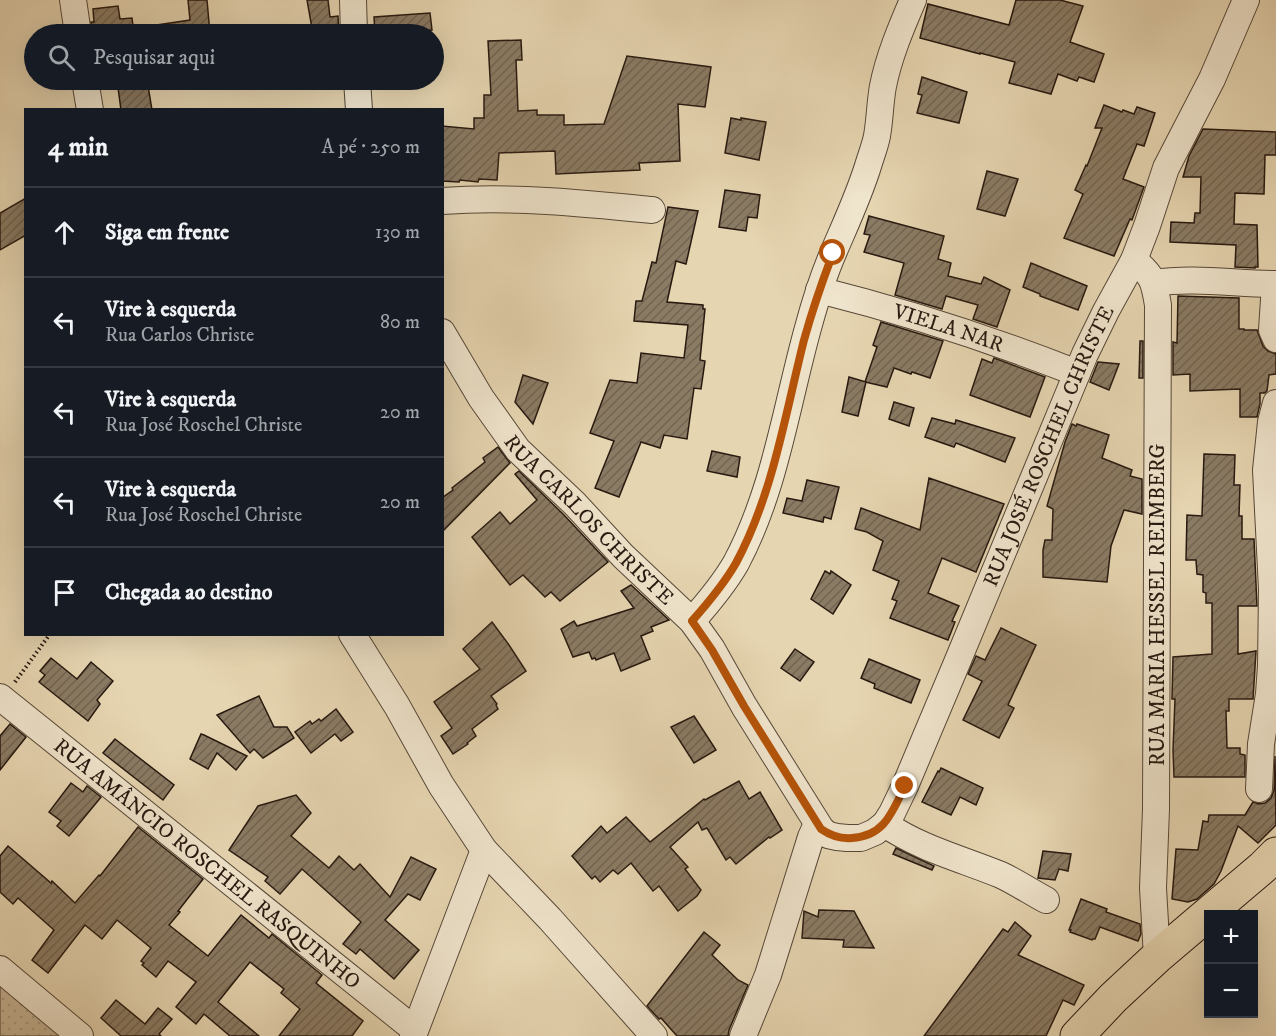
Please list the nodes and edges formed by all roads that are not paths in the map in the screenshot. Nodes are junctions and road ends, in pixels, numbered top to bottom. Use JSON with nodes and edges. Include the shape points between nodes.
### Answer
{"nodes":[{"id":1,"x":73,"y":0,"type":"edge"},
{"id":2,"x":353,"y":0,"type":"edge"},
{"id":3,"x":913,"y":0,"type":"edge"},
{"id":4,"x":1246,"y":0,"type":"edge"},
{"id":5,"x":77,"y":24,"type":"edge"},
{"id":6,"x":354,"y":24,"type":"edge"},
{"id":7,"x":87,"y":90,"type":"edge"},
{"id":8,"x":358,"y":90,"type":"edge"},
{"id":9,"x":90,"y":108,"type":"edge"},
{"id":10,"x":360,"y":108,"type":"edge"},
{"id":11,"x":444,"y":201,"type":"edge"},
{"id":12,"x":652,"y":210,"type":"dead end"},
{"id":13,"x":1134,"y":260,"type":"junction"},
{"id":14,"x":1154,"y":283,"type":"junction"},
{"id":15,"x":1275,"y":284,"type":"edge"},
{"id":16,"x":819,"y":291,"type":"junction"},
{"id":17,"x":444,"y":335,"type":"edge"},
{"id":18,"x":1276,"y":339,"type":"edge"},
{"id":19,"x":1077,"y":373,"type":"junction"},
{"id":20,"x":1276,"y":403,"type":"edge"},
{"id":21,"x":692,"y":621,"type":"junction"},
{"id":22,"x":353,"y":636,"type":"edge"},
{"id":23,"x":1,"y":698,"type":"edge"},
{"id":24,"x":1258,"y":789,"type":"dead end"},
{"id":25,"x":817,"y":824,"type":"junction"},
{"id":26,"x":885,"y":824,"type":"junction"},
{"id":27,"x":484,"y":850,"type":"junction"},
{"id":28,"x":1276,"y":854,"type":"edge"},
{"id":29,"x":1046,"y":900,"type":"dead end"},
{"id":30,"x":1157,"y":957,"type":"junction"},
{"id":31,"x":0,"y":969,"type":"edge"},
{"id":32,"x":1089,"y":1030,"type":"edge"},
{"id":33,"x":414,"y":1033,"type":"edge"},
{"id":34,"x":648,"y":1033,"type":"edge"},
{"id":35,"x":80,"y":1036,"type":"edge"},
{"id":36,"x":743,"y":1036,"type":"edge"}],
"edges":[{"from":1,"to":5,"type":"street"},
{"from":2,"to":6,"type":"street"},
{"from":3,"to":16,"type":"street","via":[[889,62],[868,166]]},
{"from":4,"to":13,"type":"street","name":"RUA JOSÉ ROSCHEL CHRISTE","via":[[1212,80],[1166,168]]},
{"from":7,"to":9,"type":"street"},
{"from":8,"to":10,"type":"street"},
{"from":11,"to":12,"type":"street","via":[[554,200]]},
{"from":13,"to":14,"type":"street"},
{"from":13,"to":19,"type":"street","name":"RUA JOSÉ ROSCHEL CHRISTE"},
{"from":14,"to":15,"type":"street"},
{"from":14,"to":30,"type":"street","name":"RUA MARIA HESSEL REIMBERG","via":[[1158,304],[1159,403],[1153,888]]},
{"from":15,"to":18,"type":"street","via":[[1272,330]]},
{"from":16,"to":19,"type":"street","name":"VIELA NAR","via":[[925,319]]},
{"from":16,"to":21,"type":"street","via":[[770,479],[748,539],[722,585]]},
{"from":17,"to":21,"type":"street","name":"RUA CARLOS CHRISTE","via":[[518,450]]},
{"from":19,"to":26,"type":"street","name":"RUA JOSÉ ROSCHEL CHRISTE","via":[[905,786]]},
{"from":20,"to":24,"type":"street","via":[[1266,470],[1271,666]]},
{"from":21,"to":25,"type":"street","name":"RUA CARLOS CHRISTE"},
{"from":22,"to":27,"type":"street"},
{"from":23,"to":33,"type":"street","name":"RUA AMÂNCIO ROSCHEL RASQUINHO"},
{"from":25,"to":26,"type":"street","via":[[828,835],[861,838]]},
{"from":25,"to":36,"type":"street","via":[[768,975]]},
{"from":26,"to":29,"type":"street"},
{"from":27,"to":33,"type":"street"},
{"from":27,"to":34,"type":"street","via":[[550,919]]},
{"from":28,"to":30,"type":"main road"},
{"from":30,"to":32,"type":"main road","via":[[1113,998]]},
{"from":31,"to":35,"type":"street"}]}
